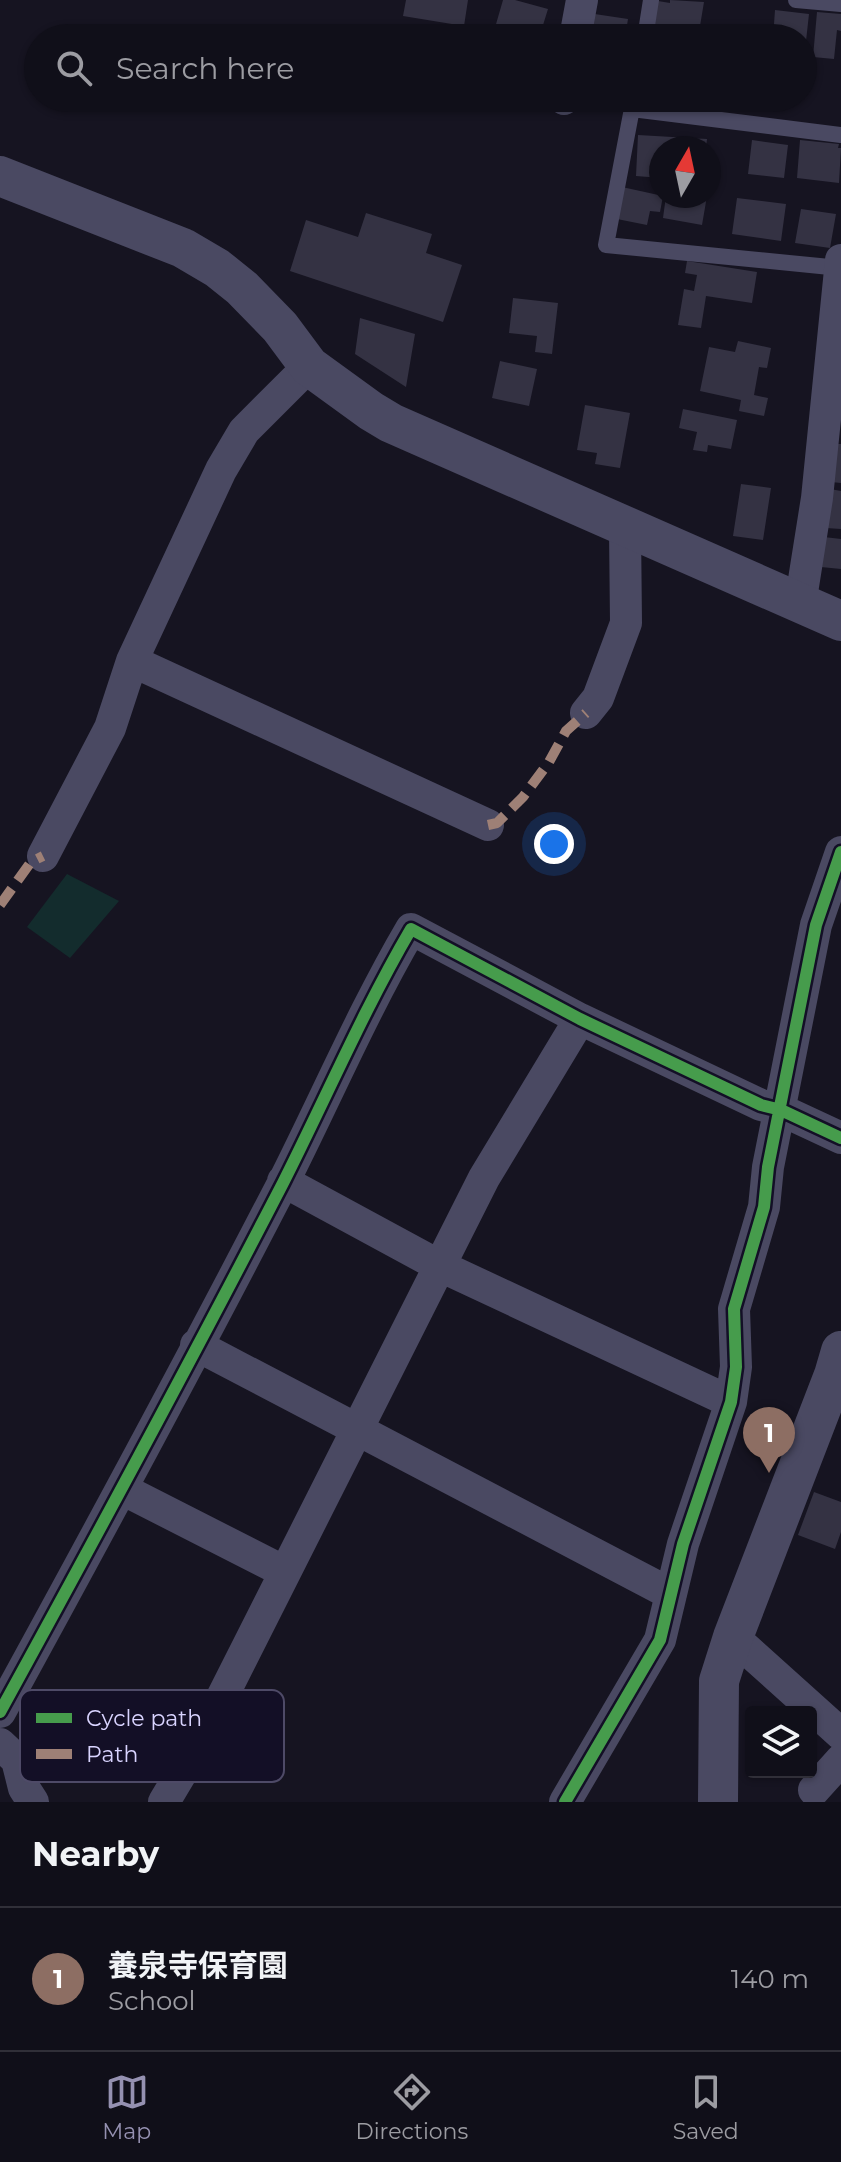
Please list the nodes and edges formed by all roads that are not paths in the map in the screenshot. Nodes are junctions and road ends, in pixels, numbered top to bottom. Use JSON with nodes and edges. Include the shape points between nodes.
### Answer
{"nodes":[{"id":1,"x":582,"y":0,"type":"edge"},
{"id":2,"x":651,"y":0,"type":"edge"},
{"id":3,"x":796,"y":0,"type":"edge"},
{"id":4,"x":841,"y":4,"type":"edge"},
{"id":5,"x":578,"y":24,"type":"edge"},
{"id":6,"x":647,"y":24,"type":"edge"},
{"id":7,"x":631,"y":112,"type":"edge"},
{"id":8,"x":687,"y":112,"type":"edge"},
{"id":9,"x":841,"y":135,"type":"edge"},
{"id":10,"x":0,"y":176,"type":"edge"},
{"id":11,"x":841,"y":260,"type":"edge"},
{"id":12,"x":840,"y":268,"type":"edge"},
{"id":13,"x":309,"y":366,"type":"junction"},
{"id":14,"x":625,"y":528,"type":"junction"},
{"id":15,"x":800,"y":605,"type":"junction"},
{"id":16,"x":841,"y":621,"type":"edge"},
{"id":17,"x":132,"y":661,"type":"junction"},
{"id":18,"x":586,"y":713,"type":"dead end"},
{"id":19,"x":488,"y":825,"type":"dead end"},
{"id":20,"x":841,"y":852,"type":"edge"},
{"id":21,"x":43,"y":856,"type":"dead end"},
{"id":22,"x":580,"y":1019,"type":"junction"},
{"id":23,"x":781,"y":1110,"type":"junction"},
{"id":24,"x":841,"y":1138,"type":"edge"},
{"id":25,"x":283,"y":1181,"type":"junction"},
{"id":26,"x":438,"y":1265,"type":"junction"},
{"id":27,"x":196,"y":1345,"type":"junction"},
{"id":28,"x":841,"y":1351,"type":"edge"},
{"id":29,"x":731,"y":1402,"type":"junction"},
{"id":30,"x":356,"y":1431,"type":"junction"},
{"id":31,"x":122,"y":1489,"type":"junction"},
{"id":32,"x":285,"y":1572,"type":"junction"},
{"id":33,"x":671,"y":1594,"type":"junction"},
{"id":34,"x":733,"y":1637,"type":"junction"},
{"id":35,"x":226,"y":1690,"type":"edge"},
{"id":36,"x":0,"y":1712,"type":"edge"},
{"id":37,"x":841,"y":1734,"type":"edge"},
{"id":38,"x":0,"y":1744,"type":"edge"},
{"id":39,"x":841,"y":1760,"type":"edge"},
{"id":40,"x":20,"y":1772,"type":"edge"},
{"id":41,"x":22,"y":1782,"type":"edge"},
{"id":42,"x":176,"y":1782,"type":"edge"},
{"id":43,"x":814,"y":1790,"type":"dead end"},
{"id":44,"x":33,"y":1802,"type":"edge"},
{"id":45,"x":164,"y":1802,"type":"edge"},
{"id":46,"x":565,"y":1802,"type":"edge"},
{"id":47,"x":718,"y":1802,"type":"edge"}],
"edges":[{"from":1,"to":5,"type":"street"},
{"from":2,"to":6,"type":"lane"},
{"from":3,"to":4,"type":"lane"},
{"from":7,"to":12,"type":"lane","via":[[606,245]]},
{"from":8,"to":9,"type":"lane"},
{"from":10,"to":13,"type":"street","via":[[183,248],[217,268],[280,327]]},
{"from":11,"to":12,"type":"street"},
{"from":12,"to":15,"type":"street","via":[[817,498]]},
{"from":13,"to":14,"type":"street","via":[[391,423]]},
{"from":13,"to":17,"type":"street","via":[[244,431]]},
{"from":14,"to":15,"type":"street"},
{"from":14,"to":18,"type":"street","via":[[626,623],[598,698]]},
{"from":15,"to":16,"type":"street"},
{"from":17,"to":19,"type":"street"},
{"from":17,"to":21,"type":"street","via":[[110,728]]},
{"from":20,"to":23,"type":"street","via":[[816,925]]},
{"from":22,"to":23,"type":"street"},
{"from":22,"to":25,"type":"street","via":[[411,929],[377,985]]},
{"from":22,"to":26,"type":"street"},
{"from":23,"to":24,"type":"street"},
{"from":23,"to":29,"type":"street","via":[[764,1207],[734,1309]]},
{"from":25,"to":26,"type":"street"},
{"from":25,"to":27,"type":"street"},
{"from":26,"to":29,"type":"street"},
{"from":26,"to":30,"type":"street"},
{"from":27,"to":30,"type":"street"},
{"from":27,"to":31,"type":"street"},
{"from":28,"to":34,"type":"street"},
{"from":29,"to":33,"type":"street","via":[[702,1481]]},
{"from":30,"to":32,"type":"street"},
{"from":30,"to":33,"type":"street"},
{"from":31,"to":32,"type":"street"},
{"from":31,"to":36,"type":"street"},
{"from":32,"to":35,"type":"street"},
{"from":33,"to":46,"type":"street","via":[[660,1640]]},
{"from":34,"to":37,"type":"street"},
{"from":34,"to":47,"type":"street","via":[[719,1681]]},
{"from":38,"to":40,"type":"street","via":[[17,1760]]},
{"from":39,"to":43,"type":"street"},
{"from":41,"to":44,"type":"street"},
{"from":42,"to":45,"type":"street"}]}
